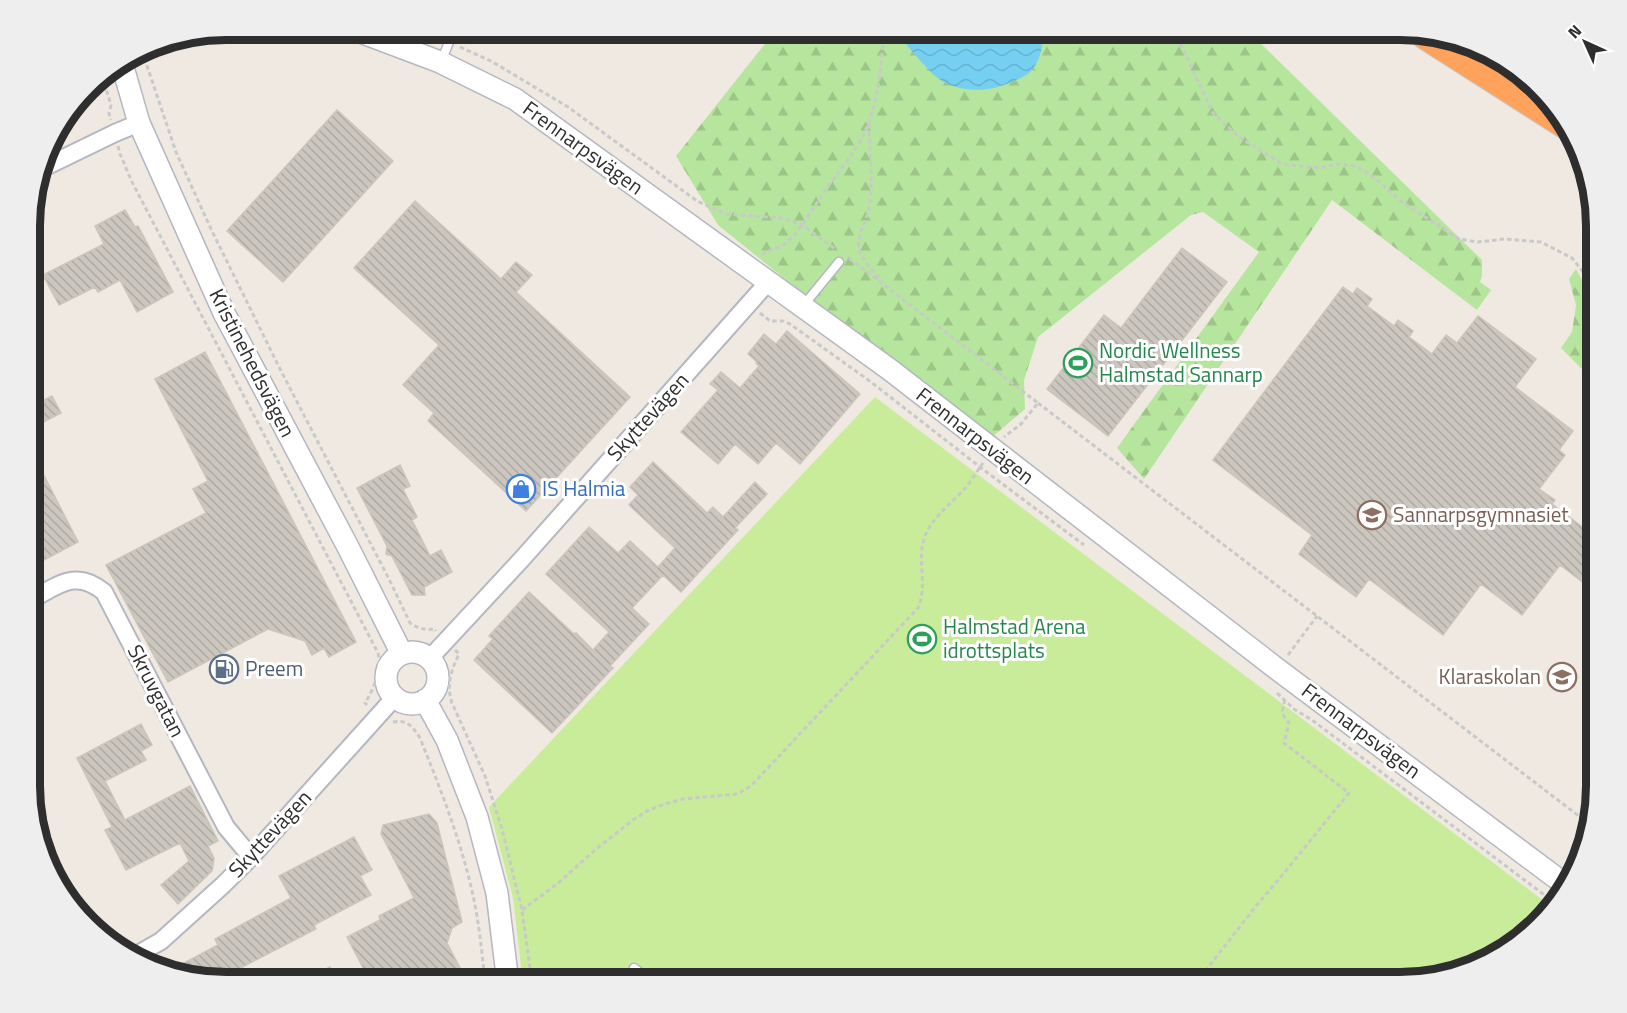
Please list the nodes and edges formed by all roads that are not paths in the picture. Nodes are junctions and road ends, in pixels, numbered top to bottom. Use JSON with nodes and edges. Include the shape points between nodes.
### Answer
{"nodes":[{"id":1,"x":382,"y":40,"type":"edge"},
{"id":2,"x":450,"y":40,"type":"edge"},
{"id":3,"x":1447,"y":47,"type":"edge"},
{"id":4,"x":440,"y":62,"type":"junction"},
{"id":5,"x":124,"y":72,"type":"edge"},
{"id":6,"x":1527,"y":99,"type":"junction"},
{"id":7,"x":1544,"y":109,"type":"edge"},
{"id":8,"x":1553,"y":121,"type":"edge"},
{"id":9,"x":139,"y":123,"type":"junction"},
{"id":10,"x":51,"y":164,"type":"edge"},
{"id":11,"x":839,"y":262,"type":"dead end"},
{"id":12,"x":769,"y":281,"type":"junction"},
{"id":13,"x":803,"y":307,"type":"junction"},
{"id":14,"x":40,"y":595,"type":"edge"},
{"id":15,"x":402,"y":654,"type":"junction"},
{"id":16,"x":430,"y":658,"type":"junction"},
{"id":17,"x":395,"y":697,"type":"junction"},
{"id":18,"x":425,"y":700,"type":"junction"},
{"id":19,"x":251,"y":857,"type":"junction"},
{"id":20,"x":1560,"y":881,"type":"edge"},
{"id":21,"x":142,"y":952,"type":"edge"},
{"id":22,"x":634,"y":968,"type":"dead end"},
{"id":23,"x":507,"y":972,"type":"edge"},
{"id":24,"x":639,"y":972,"type":"edge"}],
"edges":[{"from":1,"to":4,"type":"street","name":"Frennarpsvägen"},
{"from":2,"to":4,"type":"lane"},
{"from":3,"to":6,"type":"highway"},
{"from":4,"to":12,"type":"street","name":"Frennarpsvägen","via":[[515,99]]},
{"from":5,"to":9,"type":"street","name":"Kristinehedsvägen"},
{"from":6,"to":7,"type":"highway"},
{"from":6,"to":8,"type":"highway"},
{"from":9,"to":10,"type":"street"},
{"from":9,"to":15,"type":"street","name":"Kristinehedsvägen","via":[[224,313]]},
{"from":11,"to":13,"type":"lane"},
{"from":12,"to":13,"type":"street","name":"Frennarpsvägen"},
{"from":12,"to":16,"type":"street","name":"Skyttevägen"},
{"from":13,"to":20,"type":"street","name":"Frennarpsvägen","via":[[889,369],[986,458]]},
{"from":14,"to":19,"type":"street","name":"Skruvgatan","via":[[66,581],[85,580],[104,592],[226,827]]},
{"from":15,"to":16,"type":"street","via":[[416,652]]},
{"from":15,"to":17,"type":"street","via":[[393,660],[387,672],[388,686]]},
{"from":16,"to":18,"type":"street","via":[[438,679],[433,693]]},
{"from":17,"to":18,"type":"street","via":[[407,703]]},
{"from":17,"to":19,"type":"street","name":"Skyttevägen"},
{"from":18,"to":23,"type":"street","via":[[447,740],[477,817],[497,893]]},
{"from":19,"to":21,"type":"street","name":"Skyttevägen","via":[[161,941]]},
{"from":22,"to":24,"type":"lane"}]}
